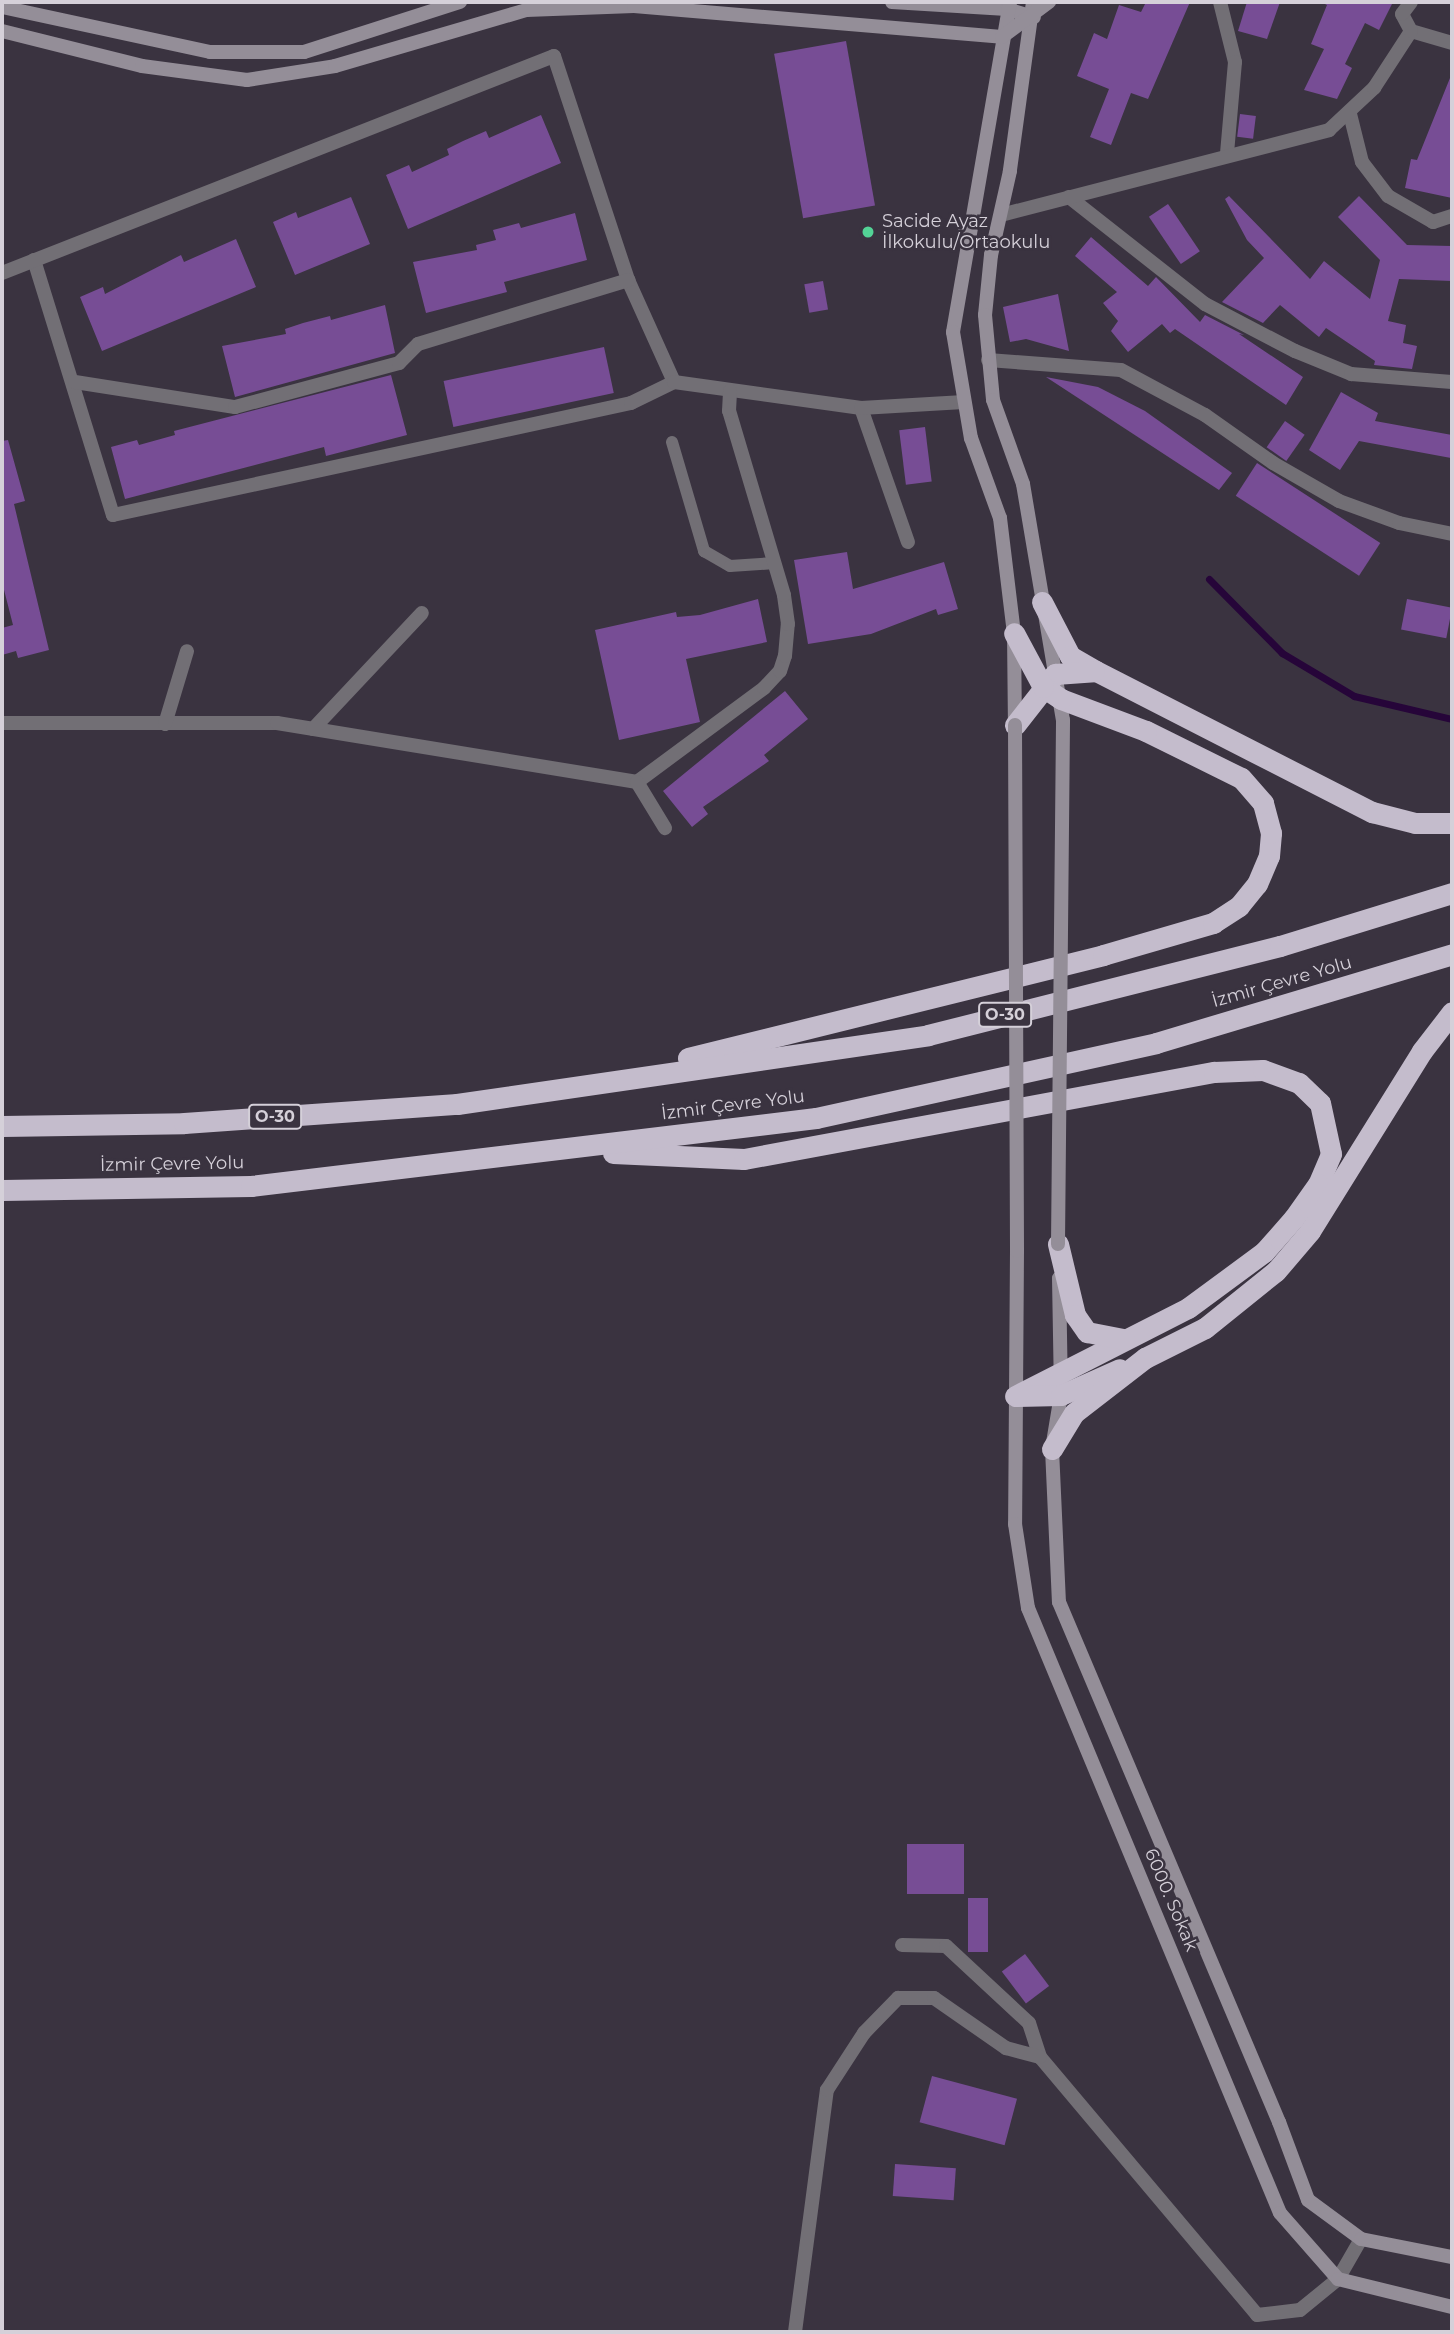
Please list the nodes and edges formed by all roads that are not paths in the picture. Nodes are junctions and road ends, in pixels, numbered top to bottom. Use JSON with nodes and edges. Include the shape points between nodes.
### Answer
{"nodes":[{"id":1,"x":460,"y":2,"type":"edge"},
{"id":2,"x":892,"y":2,"type":"edge"},
{"id":3,"x":1049,"y":2,"type":"edge"},
{"id":4,"x":1220,"y":2,"type":"edge"},
{"id":5,"x":1411,"y":2,"type":"edge"},
{"id":6,"x":1008,"y":5,"type":"edge"},
{"id":7,"x":2,"y":7,"type":"edge"},
{"id":8,"x":1033,"y":9,"type":"edge"},
{"id":9,"x":2,"y":31,"type":"edge"},
{"id":10,"x":1411,"y":31,"type":"junction"},
{"id":11,"x":1002,"y":37,"type":"junction"},
{"id":12,"x":1452,"y":43,"type":"edge"},
{"id":13,"x":1350,"y":114,"type":"junction"},
{"id":14,"x":1227,"y":154,"type":"junction"},
{"id":15,"x":1069,"y":197,"type":"junction"},
{"id":16,"x":1002,"y":215,"type":"junction"},
{"id":17,"x":1452,"y":216,"type":"edge"},
{"id":18,"x":34,"y":260,"type":"junction"},
{"id":19,"x":2,"y":273,"type":"edge"},
{"id":20,"x":628,"y":280,"type":"junction"},
{"id":21,"x":988,"y":360,"type":"junction"},
{"id":22,"x":75,"y":382,"type":"junction"},
{"id":23,"x":674,"y":382,"type":"junction"},
{"id":24,"x":1452,"y":382,"type":"edge"},
{"id":25,"x":730,"y":391,"type":"junction"},
{"id":26,"x":964,"y":402,"type":"junction"},
{"id":27,"x":861,"y":408,"type":"junction"},
{"id":28,"x":672,"y":442,"type":"dead end"},
{"id":29,"x":1452,"y":534,"type":"edge"},
{"id":30,"x":908,"y":542,"type":"dead end"},
{"id":31,"x":775,"y":563,"type":"junction"},
{"id":32,"x":1042,"y":602,"type":"junction"},
{"id":33,"x":422,"y":613,"type":"dead end"},
{"id":34,"x":1014,"y":633,"type":"junction"},
{"id":35,"x":187,"y":650,"type":"dead end"},
{"id":36,"x":1096,"y":671,"type":"junction"},
{"id":37,"x":1056,"y":695,"type":"junction"},
{"id":38,"x":2,"y":723,"type":"edge"},
{"id":39,"x":166,"y":724,"type":"junction"},
{"id":40,"x":1015,"y":725,"type":"junction"},
{"id":41,"x":313,"y":729,"type":"junction"},
{"id":42,"x":637,"y":782,"type":"junction"},
{"id":43,"x":1452,"y":823,"type":"edge"},
{"id":44,"x":665,"y":828,"type":"dead end"},
{"id":45,"x":1452,"y":893,"type":"edge"},
{"id":46,"x":1452,"y":954,"type":"edge"},
{"id":47,"x":1452,"y":1012,"type":"edge"},
{"id":48,"x":547,"y":1092,"type":"junction"},
{"id":49,"x":2,"y":1126,"type":"edge"},
{"id":50,"x":551,"y":1150,"type":"junction"},
{"id":51,"x":2,"y":1189,"type":"edge"},
{"id":52,"x":1058,"y":1244,"type":"junction"},
{"id":53,"x":1124,"y":1339,"type":"junction"},
{"id":54,"x":1145,"y":1358,"type":"junction"},
{"id":55,"x":1061,"y":1370,"type":"junction"},
{"id":56,"x":1061,"y":1395,"type":"junction"},
{"id":57,"x":1015,"y":1396,"type":"junction"},
{"id":58,"x":1052,"y":1449,"type":"junction"},
{"id":59,"x":902,"y":1945,"type":"dead end"},
{"id":60,"x":1040,"y":2057,"type":"junction"},
{"id":61,"x":1361,"y":2239,"type":"junction"},
{"id":62,"x":1452,"y":2257,"type":"edge"},
{"id":63,"x":1338,"y":2279,"type":"junction"},
{"id":64,"x":1452,"y":2307,"type":"edge"},
{"id":65,"x":795,"y":2332,"type":"edge"}],
"edges":[{"from":1,"to":7,"type":"street","via":[[304,52],[210,52]]},
{"from":2,"to":6,"type":"street"},
{"from":3,"to":8,"type":"street"},
{"from":4,"to":14,"type":"street","via":[[1235,62]]},
{"from":5,"to":10,"type":"street","via":[[1402,14]]},
{"from":6,"to":8,"type":"street"},
{"from":6,"to":11,"type":"street","name":"6000. Sokak"},
{"from":8,"to":11,"type":"street"},
{"from":8,"to":16,"type":"street","name":"6000. Sokak"},
{"from":9,"to":11,"type":"street","via":[[142,66],[247,80],[335,65],[526,10],[553,8],[634,6]]},
{"from":10,"to":12,"type":"street"},
{"from":10,"to":13,"type":"street"},
{"from":11,"to":26,"type":"street","name":"6000. Sokak","via":[[954,332]]},
{"from":13,"to":14,"type":"street","via":[[1329,130]]},
{"from":13,"to":17,"type":"street","via":[[1363,162],[1388,196],[1433,222]]},
{"from":14,"to":15,"type":"street"},
{"from":15,"to":16,"type":"street"},
{"from":15,"to":24,"type":"street","via":[[1205,304],[1295,351],[1352,374]]},
{"from":16,"to":21,"type":"street","name":"6000. Sokak","via":[[985,315]]},
{"from":18,"to":19,"type":"street"},
{"from":18,"to":20,"type":"street","via":[[554,56]]},
{"from":18,"to":22,"type":"street"},
{"from":20,"to":22,"type":"street","via":[[418,344],[399,363],[235,408]]},
{"from":20,"to":23,"type":"street"},
{"from":21,"to":29,"type":"street","via":[[1121,370],[1205,415],[1273,463],[1339,501],[1399,523]]},
{"from":21,"to":32,"type":"street","name":"6000. Sokak","via":[[993,400],[1023,484]]},
{"from":22,"to":23,"type":"street","via":[[113,515],[631,403]]},
{"from":23,"to":25,"type":"street"},
{"from":25,"to":27,"type":"street"},
{"from":25,"to":31,"type":"street","via":[[729,411]]},
{"from":26,"to":27,"type":"street"},
{"from":26,"to":34,"type":"street","name":"6000. Sokak","via":[[971,438],[1000,518]]},
{"from":27,"to":30,"type":"street"},
{"from":28,"to":31,"type":"lane","via":[[704,551],[730,566]]},
{"from":31,"to":42,"type":"street","via":[[788,624],[780,671],[764,688]]},
{"from":32,"to":36,"type":"highway","via":[[1070,656]]},
{"from":32,"to":37,"type":"street","name":"6000. Sokak"},
{"from":33,"to":41,"type":"street"},
{"from":34,"to":37,"type":"highway"},
{"from":34,"to":40,"type":"street","name":"6000. Sokak"},
{"from":35,"to":39,"type":"street"},
{"from":36,"to":37,"type":"highway"},
{"from":36,"to":43,"type":"highway","via":[[1372,812],[1415,823]]},
{"from":37,"to":40,"type":"highway"},
{"from":37,"to":48,"type":"highway","via":[[1146,731],[1241,778],[1263,803],[1271,833],[1269,856],[1257,884],[1239,906],[1213,923],[1103,956]]},
{"from":37,"to":52,"type":"street","name":"6000. Sokak","bridge":true},
{"from":38,"to":39,"type":"street"},
{"from":39,"to":41,"type":"street","via":[[277,723]]},
{"from":40,"to":57,"type":"street","name":"6000. Sokak","bridge":true},
{"from":41,"to":42,"type":"street"},
{"from":42,"to":44,"type":"street"},
{"from":45,"to":48,"type":"highway","name":"İzmir Çevre Yolu","number":"O-30","via":[[1280,946],[928,1035]]},
{"from":46,"to":50,"type":"highway","name":"İzmir Çevre Yolu","via":[[1156,1043],[816,1118]]},
{"from":47,"to":54,"type":"highway","via":[[1422,1051],[1310,1231],[1276,1271],[1205,1328]]},
{"from":48,"to":49,"type":"highway","name":"İzmir Çevre Yolu","number":"O-30","via":[[457,1104],[184,1123]]},
{"from":50,"to":51,"type":"highway","name":"İzmir Çevre Yolu","via":[[251,1186]]},
{"from":50,"to":53,"type":"highway","via":[[744,1159],[1214,1072],[1264,1070],[1299,1083],[1320,1103],[1328,1126],[1331,1154],[1318,1184],[1264,1252],[1188,1308]]},
{"from":52,"to":53,"type":"highway","via":[[1075,1315],[1087,1332]]},
{"from":52,"to":55,"type":"street","name":"6000. Sokak"},
{"from":53,"to":55,"type":"highway"},
{"from":54,"to":56,"type":"highway"},
{"from":54,"to":58,"type":"highway","via":[[1074,1413]]},
{"from":55,"to":56,"type":"street","name":"6000. Sokak"},
{"from":55,"to":57,"type":"highway"},
{"from":56,"to":57,"type":"highway"},
{"from":56,"to":58,"type":"street","name":"6000. Sokak"},
{"from":57,"to":63,"type":"street","name":"6000. Sokak","via":[[1015,1524],[1028,1608],[1280,2213]]},
{"from":58,"to":61,"type":"street","name":"6000. Sokak","via":[[1059,1602],[1308,2200]]},
{"from":59,"to":60,"type":"street","via":[[946,1946],[1029,2023]]},
{"from":60,"to":63,"type":"street","via":[[1257,2315],[1300,2310]]},
{"from":60,"to":65,"type":"street","via":[[1006,2048],[934,1998],[898,1998],[864,2033],[827,2090]]},
{"from":61,"to":62,"type":"street","name":"6000. Sokak"},
{"from":61,"to":63,"type":"street"},
{"from":63,"to":64,"type":"street"}]}
